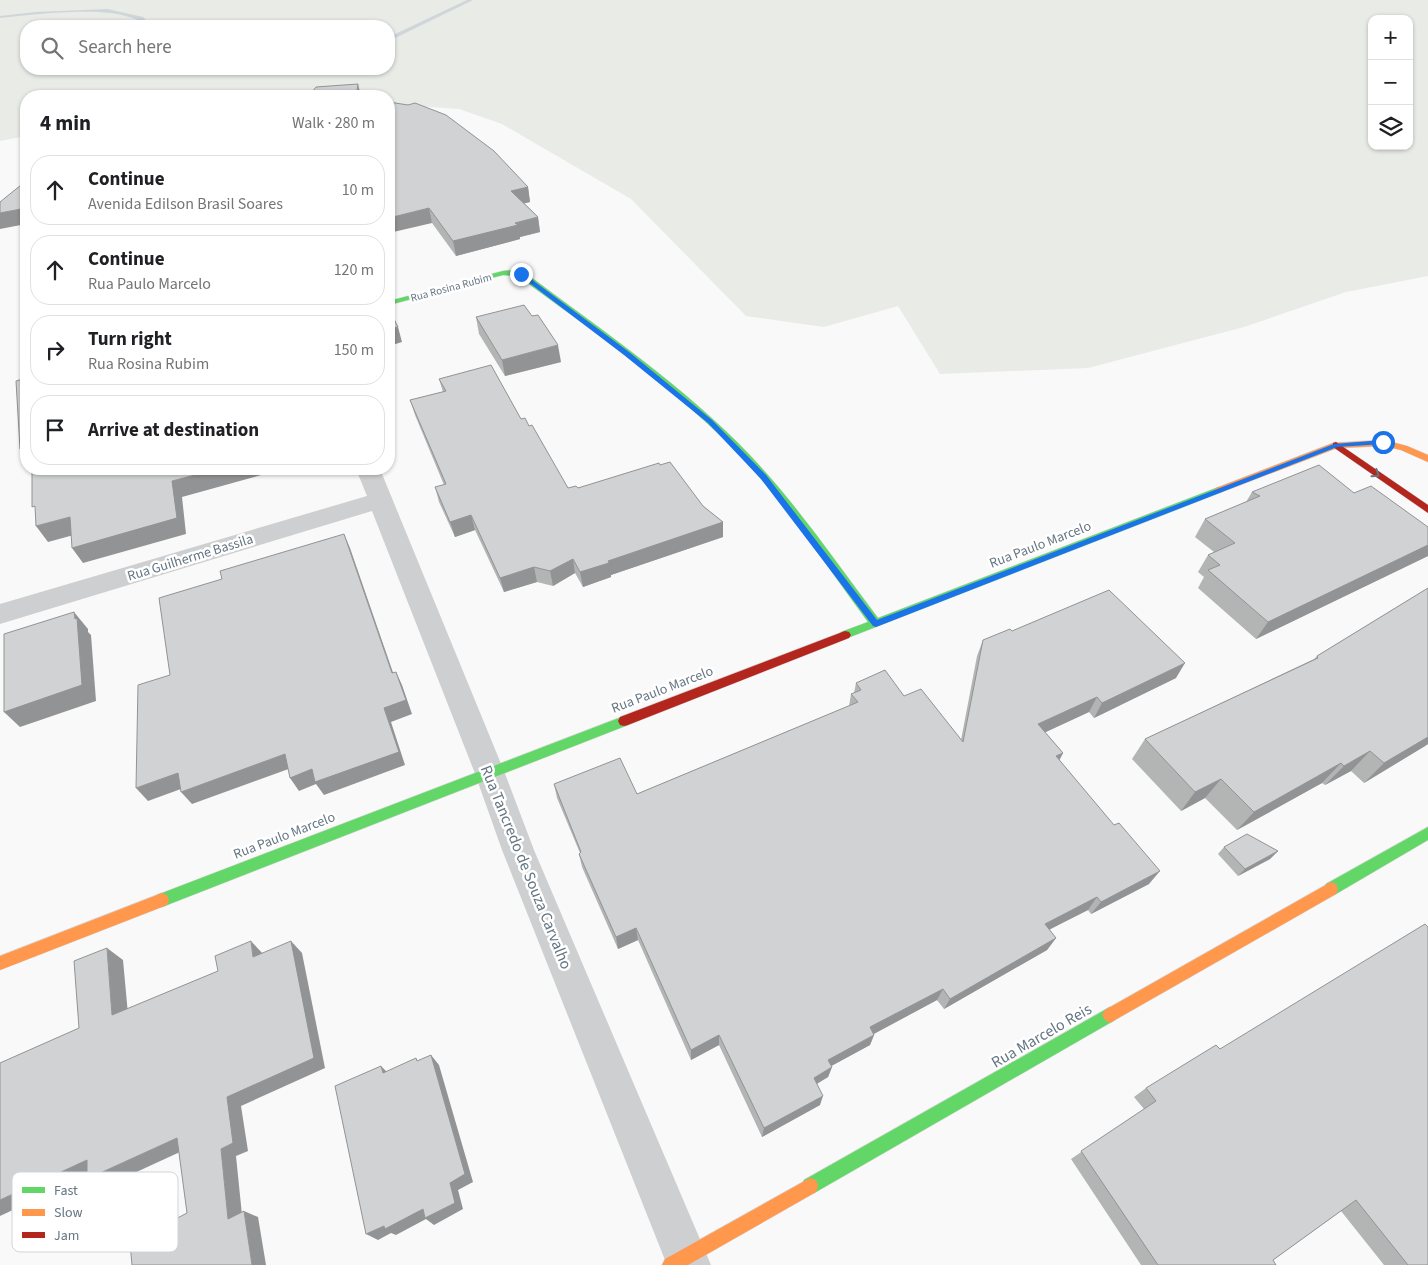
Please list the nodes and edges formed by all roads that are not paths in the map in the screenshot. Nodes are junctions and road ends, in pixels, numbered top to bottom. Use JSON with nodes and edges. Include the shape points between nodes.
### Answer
{"nodes":[{"id":1,"x":395,"y":301,"type":"edge"},
{"id":2,"x":1336,"y":445,"type":"junction"},
{"id":3,"x":1428,"y":459,"type":"edge"},
{"id":4,"x":370,"y":475,"type":"edge"},
{"id":5,"x":380,"y":500,"type":"junction"},
{"id":6,"x":1428,"y":510,"type":"edge"},
{"id":7,"x":0,"y":614,"type":"edge"},
{"id":8,"x":876,"y":624,"type":"junction"},
{"id":9,"x":489,"y":771,"type":"junction"},
{"id":10,"x":1428,"y":833,"type":"edge"},
{"id":11,"x":0,"y":962,"type":"edge"},
{"id":12,"x":681,"y":1262,"type":"edge"}],
"edges":[{"from":1,"to":8,"type":"street","name":"Rua Rosina Rubim","via":[[503,273],[521,274],[627,353],[710,422],[764,477]]},
{"from":2,"to":3,"type":"street","name":"Rua Paulo Marcelo","via":[[1383,442]]},
{"from":2,"to":6,"type":"street","one_way":true},
{"from":2,"to":8,"type":"street","name":"Rua Paulo Marcelo"},
{"from":4,"to":5,"type":"street","name":"Rua Tancredo de Souza Carvalho"},
{"from":5,"to":7,"type":"street","name":"Rua Guilherme Bassila"},
{"from":5,"to":9,"type":"street","name":"Rua Tancredo de Souza Carvalho"},
{"from":8,"to":9,"type":"street","name":"Rua Paulo Marcelo"},
{"from":9,"to":11,"type":"street","name":"Rua Paulo Marcelo"},
{"from":9,"to":12,"type":"street","name":"Rua Tancredo de Souza Carvalho"},
{"from":10,"to":12,"type":"street","name":"Rua Marcelo Reis"}]}
